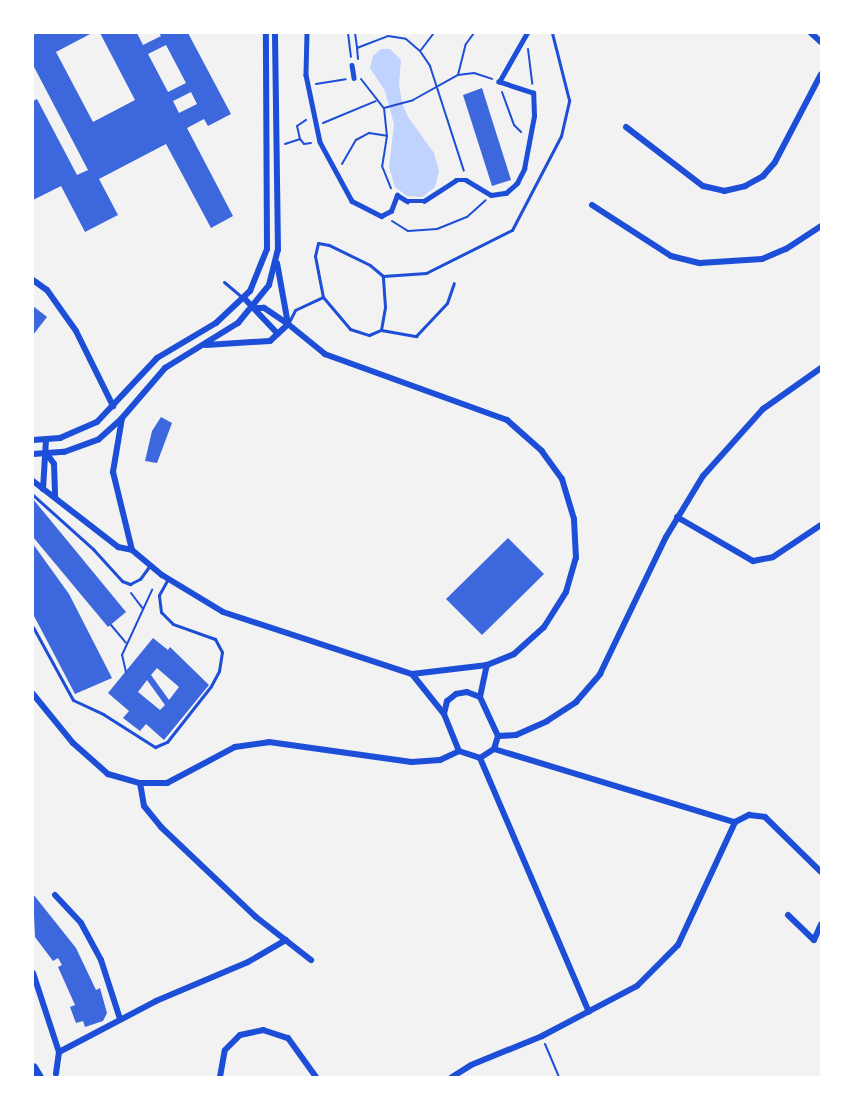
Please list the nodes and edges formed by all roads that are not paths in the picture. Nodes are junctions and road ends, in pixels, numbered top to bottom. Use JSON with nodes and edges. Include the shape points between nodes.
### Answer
{"nodes":[{"id":1,"x":266,"y":33,"type":"edge"},
{"id":2,"x":275,"y":33,"type":"edge"},
{"id":3,"x":307,"y":33,"type":"edge"},
{"id":4,"x":526,"y":33,"type":"edge"},
{"id":5,"x":552,"y":33,"type":"edge"},
{"id":6,"x":811,"y":33,"type":"edge"},
{"id":7,"x":821,"y":42,"type":"edge"},
{"id":8,"x":352,"y":65,"type":"road end"},
{"id":9,"x":821,"y":74,"type":"edge"},
{"id":10,"x":354,"y":78,"type":"dead end"},
{"id":11,"x":626,"y":127,"type":"dead end"},
{"id":12,"x":592,"y":205,"type":"dead end"},
{"id":13,"x":821,"y":226,"type":"edge"},
{"id":14,"x":277,"y":263,"type":"junction"},
{"id":15,"x":383,"y":276,"type":"junction"},
{"id":16,"x":33,"y":280,"type":"edge"},
{"id":17,"x":224,"y":282,"type":"dead end"},
{"id":18,"x":454,"y":283,"type":"dead end"},
{"id":19,"x":323,"y":297,"type":"junction"},
{"id":20,"x":245,"y":299,"type":"junction"},
{"id":21,"x":255,"y":308,"type":"junction"},
{"id":22,"x":288,"y":324,"type":"junction"},
{"id":23,"x":381,"y":330,"type":"junction"},
{"id":24,"x":278,"y":334,"type":"junction"},
{"id":25,"x":204,"y":345,"type":"junction"},
{"id":26,"x":821,"y":368,"type":"edge"},
{"id":27,"x":113,"y":406,"type":"junction"},
{"id":28,"x":122,"y":418,"type":"junction"},
{"id":29,"x":33,"y":440,"type":"edge"},
{"id":30,"x":46,"y":440,"type":"junction"},
{"id":31,"x":33,"y":454,"type":"edge"},
{"id":32,"x":47,"y":454,"type":"junction"},
{"id":33,"x":33,"y":481,"type":"edge"},
{"id":34,"x":43,"y":489,"type":"junction"},
{"id":35,"x":33,"y":495,"type":"edge"},
{"id":36,"x":55,"y":497,"type":"junction"},
{"id":37,"x":677,"y":517,"type":"junction"},
{"id":38,"x":821,"y":525,"type":"edge"},
{"id":39,"x":132,"y":550,"type":"junction"},
{"id":40,"x":150,"y":565,"type":"junction"},
{"id":41,"x":165,"y":577,"type":"junction"},
{"id":42,"x":33,"y":627,"type":"edge"},
{"id":43,"x":487,"y":665,"type":"junction"},
{"id":44,"x":412,"y":674,"type":"junction"},
{"id":45,"x":33,"y":694,"type":"edge"},
{"id":46,"x":480,"y":697,"type":"junction"},
{"id":47,"x":444,"y":714,"type":"junction"},
{"id":48,"x":498,"y":736,"type":"junction"},
{"id":49,"x":494,"y":749,"type":"junction"},
{"id":50,"x":459,"y":751,"type":"junction"},
{"id":51,"x":480,"y":758,"type":"junction"},
{"id":52,"x":140,"y":783,"type":"junction"},
{"id":53,"x":735,"y":822,"type":"junction"},
{"id":54,"x":821,"y":872,"type":"edge"},
{"id":55,"x":55,"y":895,"type":"dead end"},
{"id":56,"x":788,"y":915,"type":"dead end"},
{"id":57,"x":821,"y":924,"type":"edge"},
{"id":58,"x":285,"y":940,"type":"junction"},
{"id":59,"x":311,"y":960,"type":"dead end"},
{"id":60,"x":33,"y":973,"type":"edge"},
{"id":61,"x":589,"y":1012,"type":"junction"},
{"id":62,"x":120,"y":1019,"type":"junction"},
{"id":63,"x":59,"y":1052,"type":"junction"},
{"id":64,"x":33,"y":1067,"type":"edge"},
{"id":65,"x":55,"y":1076,"type":"edge"},
{"id":66,"x":39,"y":1077,"type":"edge"},
{"id":67,"x":220,"y":1077,"type":"edge"},
{"id":68,"x":316,"y":1077,"type":"edge"},
{"id":69,"x":452,"y":1077,"type":"edge"}],
"edges":[{"from":1,"to":20,"type":"street","via":[[267,249],[260,274]]},
{"from":2,"to":14,"type":"street"},
{"from":3,"to":4,"type":"street","via":[[307,86],[320,142],[352,201],[381,216],[391,211],[397,195],[407,201],[424,201],[456,180],[466,180],[491,195],[506,193],[517,183],[529,141],[533,93],[499,82]]},
{"from":5,"to":15,"type":"lane","via":[[568,100],[561,136],[512,230],[426,273]]},
{"from":6,"to":7,"type":"street"},
{"from":8,"to":10,"type":"street"},
{"from":9,"to":11,"type":"street","via":[[775,162],[763,176],[745,186],[724,191],[703,186]]},
{"from":12,"to":13,"type":"street","via":[[671,256],[700,263],[762,259]]},
{"from":14,"to":21,"type":"street"},
{"from":14,"to":22,"type":"street"},
{"from":15,"to":19,"type":"lane","via":[[370,265],[318,243],[315,256]]},
{"from":15,"to":23,"type":"lane","via":[[385,307]]},
{"from":16,"to":27,"type":"street","via":[[47,290],[76,331]]},
{"from":17,"to":20,"type":"lane"},
{"from":18,"to":23,"type":"lane","via":[[447,303],[416,336]]},
{"from":19,"to":22,"type":"lane","via":[[295,310]]},
{"from":19,"to":23,"type":"lane","via":[[350,329],[369,335]]},
{"from":20,"to":21,"type":"street"},
{"from":20,"to":27,"type":"street","via":[[216,323],[157,358]]},
{"from":21,"to":22,"type":"street","via":[[264,308]]},
{"from":21,"to":24,"type":"street","via":[[257,315]]},
{"from":21,"to":25,"type":"street"},
{"from":22,"to":24,"type":"street"},
{"from":22,"to":43,"type":"street","via":[[325,354],[507,420],[542,451],[562,479],[574,519],[576,558],[566,592],[544,627],[514,654]]},
{"from":24,"to":25,"type":"street","via":[[270,341]]},
{"from":25,"to":28,"type":"street","via":[[165,368]]},
{"from":26,"to":37,"type":"street","via":[[754,417],[703,476]]},
{"from":27,"to":30,"type":"street","via":[[78,433]]},
{"from":28,"to":32,"type":"street","via":[[81,448]]},
{"from":28,"to":39,"type":"street","via":[[113,472]]},
{"from":29,"to":30,"type":"street"},
{"from":30,"to":32,"type":"street"},
{"from":31,"to":32,"type":"street"},
{"from":32,"to":34,"type":"street","via":[[42,464]]},
{"from":32,"to":36,"type":"street","via":[[54,464]]},
{"from":33,"to":34,"type":"street"},
{"from":34,"to":36,"type":"street"},
{"from":35,"to":40,"type":"lane","via":[[122,580],[130,584],[140,579]]},
{"from":36,"to":39,"type":"street","via":[[118,547]]},
{"from":37,"to":38,"type":"street","via":[[753,561],[773,557]]},
{"from":37,"to":48,"type":"street","via":[[600,674],[576,702],[547,721],[516,735]]},
{"from":39,"to":40,"type":"street"},
{"from":40,"to":41,"type":"street"},
{"from":41,"to":42,"type":"lane","via":[[159,595],[161,612],[172,624],[215,639],[222,651],[219,671],[211,686],[167,741],[155,747],[104,714],[73,700]]},
{"from":41,"to":44,"type":"street","via":[[223,612]]},
{"from":43,"to":44,"type":"street"},
{"from":43,"to":46,"type":"street"},
{"from":44,"to":47,"type":"street"},
{"from":45,"to":52,"type":"street","via":[[73,743],[108,774]]},
{"from":46,"to":47,"type":"street","via":[[467,692],[456,694],[447,701]]},
{"from":46,"to":48,"type":"street"},
{"from":47,"to":50,"type":"street"},
{"from":48,"to":49,"type":"street"},
{"from":49,"to":51,"type":"street"},
{"from":49,"to":53,"type":"street"},
{"from":50,"to":51,"type":"street"},
{"from":50,"to":52,"type":"street","via":[[440,760],[412,762],[268,742],[235,747],[167,783]]},
{"from":51,"to":61,"type":"street"},
{"from":52,"to":58,"type":"street","via":[[144,806],[161,827]]},
{"from":53,"to":54,"type":"street","via":[[749,815],[765,817]]},
{"from":53,"to":61,"type":"street","via":[[678,945],[637,986]]},
{"from":55,"to":62,"type":"street","via":[[81,923],[101,960]]},
{"from":56,"to":57,"type":"street","via":[[814,939]]},
{"from":58,"to":59,"type":"street"},
{"from":58,"to":62,"type":"street","via":[[248,962]]},
{"from":60,"to":63,"type":"street"},
{"from":61,"to":69,"type":"street"},
{"from":62,"to":63,"type":"street"},
{"from":63,"to":65,"type":"street"},
{"from":64,"to":66,"type":"main road"},
{"from":67,"to":68,"type":"street","via":[[225,1050],[240,1035],[263,1030],[288,1038]]}]}
